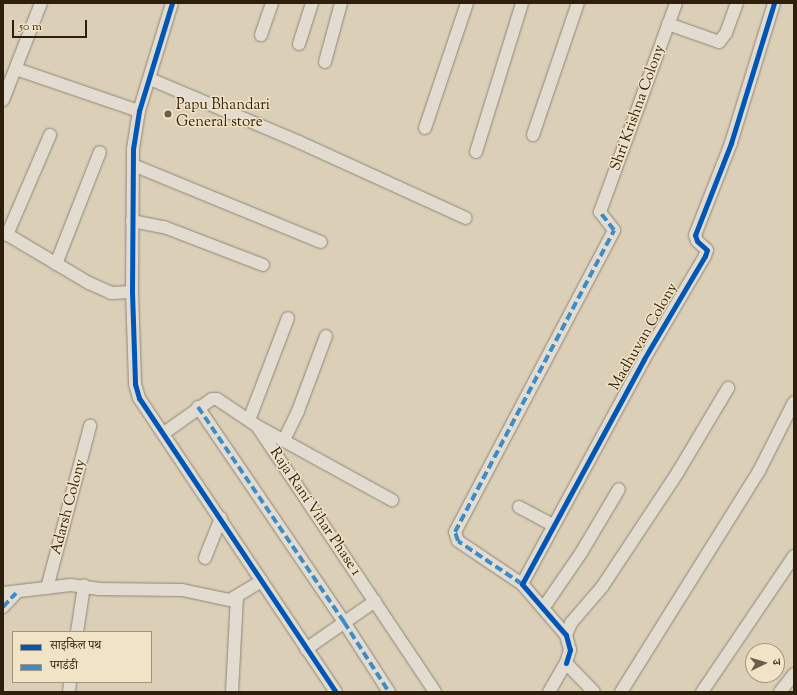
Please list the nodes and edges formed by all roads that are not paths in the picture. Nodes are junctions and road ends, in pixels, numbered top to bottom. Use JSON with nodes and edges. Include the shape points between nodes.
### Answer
{"nodes":[{"id":1,"x":41,"y":3,"type":"edge"},
{"id":2,"x":172,"y":3,"type":"edge"},
{"id":3,"x":272,"y":3,"type":"edge"},
{"id":4,"x":312,"y":3,"type":"edge"},
{"id":5,"x":341,"y":3,"type":"edge"},
{"id":6,"x":467,"y":3,"type":"edge"},
{"id":7,"x":522,"y":3,"type":"edge"},
{"id":8,"x":578,"y":3,"type":"edge"},
{"id":9,"x":676,"y":3,"type":"edge"},
{"id":10,"x":737,"y":3,"type":"edge"},
{"id":11,"x":774,"y":3,"type":"edge"},
{"id":12,"x":668,"y":24,"type":"junction"},
{"id":13,"x":261,"y":35,"type":"dead end"},
{"id":14,"x":299,"y":44,"type":"dead end"},
{"id":15,"x":325,"y":62,"type":"dead end"},
{"id":16,"x":16,"y":69,"type":"junction"},
{"id":17,"x":150,"y":79,"type":"junction"},
{"id":18,"x":3,"y":100,"type":"edge"},
{"id":19,"x":140,"y":111,"type":"junction"},
{"id":20,"x":425,"y":128,"type":"dead end"},
{"id":21,"x":50,"y":135,"type":"dead end"},
{"id":22,"x":533,"y":135,"type":"dead end"},
{"id":23,"x":100,"y":152,"type":"dead end"},
{"id":24,"x":476,"y":152,"type":"dead end"},
{"id":25,"x":133,"y":165,"type":"junction"},
{"id":26,"x":466,"y":218,"type":"dead end"},
{"id":27,"x":132,"y":220,"type":"junction"},
{"id":28,"x":5,"y":234,"type":"edge"},
{"id":29,"x":321,"y":242,"type":"dead end"},
{"id":30,"x":56,"y":264,"type":"junction"},
{"id":31,"x":263,"y":265,"type":"dead end"},
{"id":32,"x":127,"y":293,"type":"junction"},
{"id":33,"x":288,"y":318,"type":"dead end"},
{"id":34,"x":326,"y":336,"type":"dead end"},
{"id":35,"x":728,"y":388,"type":"dead end"},
{"id":36,"x":794,"y":402,"type":"edge"},
{"id":37,"x":198,"y":407,"type":"junction"},
{"id":38,"x":253,"y":423,"type":"junction"},
{"id":39,"x":90,"y":426,"type":"dead end"},
{"id":40,"x":164,"y":433,"type":"junction"},
{"id":41,"x":284,"y":440,"type":"junction"},
{"id":42,"x":619,"y":489,"type":"dead end"},
{"id":43,"x":392,"y":500,"type":"dead end"},
{"id":44,"x":519,"y":507,"type":"dead end"},
{"id":45,"x":220,"y":518,"type":"junction"},
{"id":46,"x":553,"y":526,"type":"junction"},
{"id":47,"x":794,"y":556,"type":"edge"},
{"id":48,"x":205,"y":558,"type":"dead end"},
{"id":49,"x":262,"y":580,"type":"junction"},
{"id":50,"x":522,"y":584,"type":"junction"},
{"id":51,"x":84,"y":586,"type":"junction"},
{"id":52,"x":47,"y":588,"type":"junction"},
{"id":53,"x":3,"y":593,"type":"edge"},
{"id":54,"x":16,"y":593,"type":"junction"},
{"id":55,"x":237,"y":597,"type":"junction"},
{"id":56,"x":375,"y":601,"type":"junction"},
{"id":57,"x":3,"y":607,"type":"edge"},
{"id":58,"x":544,"y":607,"type":"junction"},
{"id":59,"x":344,"y":622,"type":"junction"},
{"id":60,"x":77,"y":631,"type":"edge"},
{"id":61,"x":566,"y":635,"type":"junction"},
{"id":62,"x":306,"y":649,"type":"junction"},
{"id":63,"x":566,"y":664,"type":"junction"},
{"id":64,"x":794,"y":674,"type":"edge"},
{"id":65,"x":232,"y":692,"type":"edge"},
{"id":66,"x":336,"y":692,"type":"edge"},
{"id":67,"x":389,"y":692,"type":"edge"},
{"id":68,"x":434,"y":692,"type":"edge"},
{"id":69,"x":550,"y":692,"type":"edge"},
{"id":70,"x":594,"y":692,"type":"edge"},
{"id":71,"x":621,"y":692,"type":"edge"},
{"id":72,"x":702,"y":692,"type":"edge"},
{"id":73,"x":780,"y":692,"type":"edge"}],
"edges":[{"from":1,"to":16,"type":"street"},
{"from":2,"to":17,"type":"street"},
{"from":3,"to":13,"type":"street"},
{"from":4,"to":14,"type":"street"},
{"from":5,"to":15,"type":"street"},
{"from":6,"to":20,"type":"street"},
{"from":7,"to":24,"type":"street"},
{"from":8,"to":22,"type":"street"},
{"from":9,"to":12,"type":"street","name":"Shri Krishna Colony"},
{"from":10,"to":12,"type":"street","via":[[726,34],[719,42]]},
{"from":11,"to":46,"type":"street","name":"Madhuvan Colony","via":[[731,143],[695,235],[697,242],[707,250],[705,256],[644,359]]},
{"from":12,"to":50,"type":"street","name":"Shri Krishna Colony","via":[[600,212],[614,230],[455,532],[458,541]]},
{"from":16,"to":18,"type":"street"},
{"from":16,"to":19,"type":"street"},
{"from":17,"to":19,"type":"street"},
{"from":17,"to":26,"type":"street","via":[[299,142]]},
{"from":19,"to":25,"type":"street"},
{"from":21,"to":28,"type":"street"},
{"from":23,"to":30,"type":"street"},
{"from":25,"to":27,"type":"street"},
{"from":25,"to":29,"type":"street"},
{"from":27,"to":31,"type":"street","via":[[164,227]]},
{"from":27,"to":32,"type":"street"},
{"from":28,"to":30,"type":"street"},
{"from":30,"to":32,"type":"street","via":[[111,293]]},
{"from":32,"to":40,"type":"street","via":[[135,384],[139,398]]},
{"from":33,"to":38,"type":"street"},
{"from":34,"to":41,"type":"street","via":[[298,411]]},
{"from":35,"to":61,"type":"street","via":[[670,484],[602,587],[571,624]]},
{"from":36,"to":71,"type":"street","via":[[759,471]]},
{"from":37,"to":38,"type":"street","name":"Raja Rani Vihar Phase 1","via":[[217,399]]},
{"from":37,"to":40,"type":"street","name":"Raja Rani Vihar Phase 1"},
{"from":37,"to":59,"type":"street"},
{"from":38,"to":41,"type":"street"},
{"from":38,"to":56,"type":"street","name":"Raja Rani Vihar Phase 1"},
{"from":39,"to":52,"type":"street","name":"Adarsh Colony"},
{"from":40,"to":45,"type":"street"},
{"from":41,"to":43,"type":"street"},
{"from":42,"to":58,"type":"street","via":[[570,571]]},
{"from":44,"to":46,"type":"street"},
{"from":45,"to":48,"type":"street"},
{"from":45,"to":49,"type":"street"},
{"from":46,"to":50,"type":"street","name":"Madhuvan Colony"},
{"from":47,"to":72,"type":"street"},
{"from":49,"to":55,"type":"street"},
{"from":49,"to":62,"type":"street"},
{"from":50,"to":58,"type":"street"},
{"from":51,"to":52,"type":"street"},
{"from":51,"to":55,"type":"street","via":[[106,589],[182,590],[224,600]]},
{"from":51,"to":60,"type":"street"},
{"from":52,"to":54,"type":"street"},
{"from":53,"to":54,"type":"street"},
{"from":54,"to":57,"type":"street"},
{"from":55,"to":65,"type":"street"},
{"from":56,"to":59,"type":"street"},
{"from":56,"to":68,"type":"street","name":"Raja Rani Vihar Phase 1"},
{"from":58,"to":61,"type":"street"},
{"from":59,"to":62,"type":"street"},
{"from":59,"to":67,"type":"street"},
{"from":61,"to":63,"type":"street","via":[[570,650]]},
{"from":62,"to":66,"type":"street"},
{"from":63,"to":69,"type":"street"},
{"from":63,"to":70,"type":"street"},
{"from":64,"to":73,"type":"street"}]}
